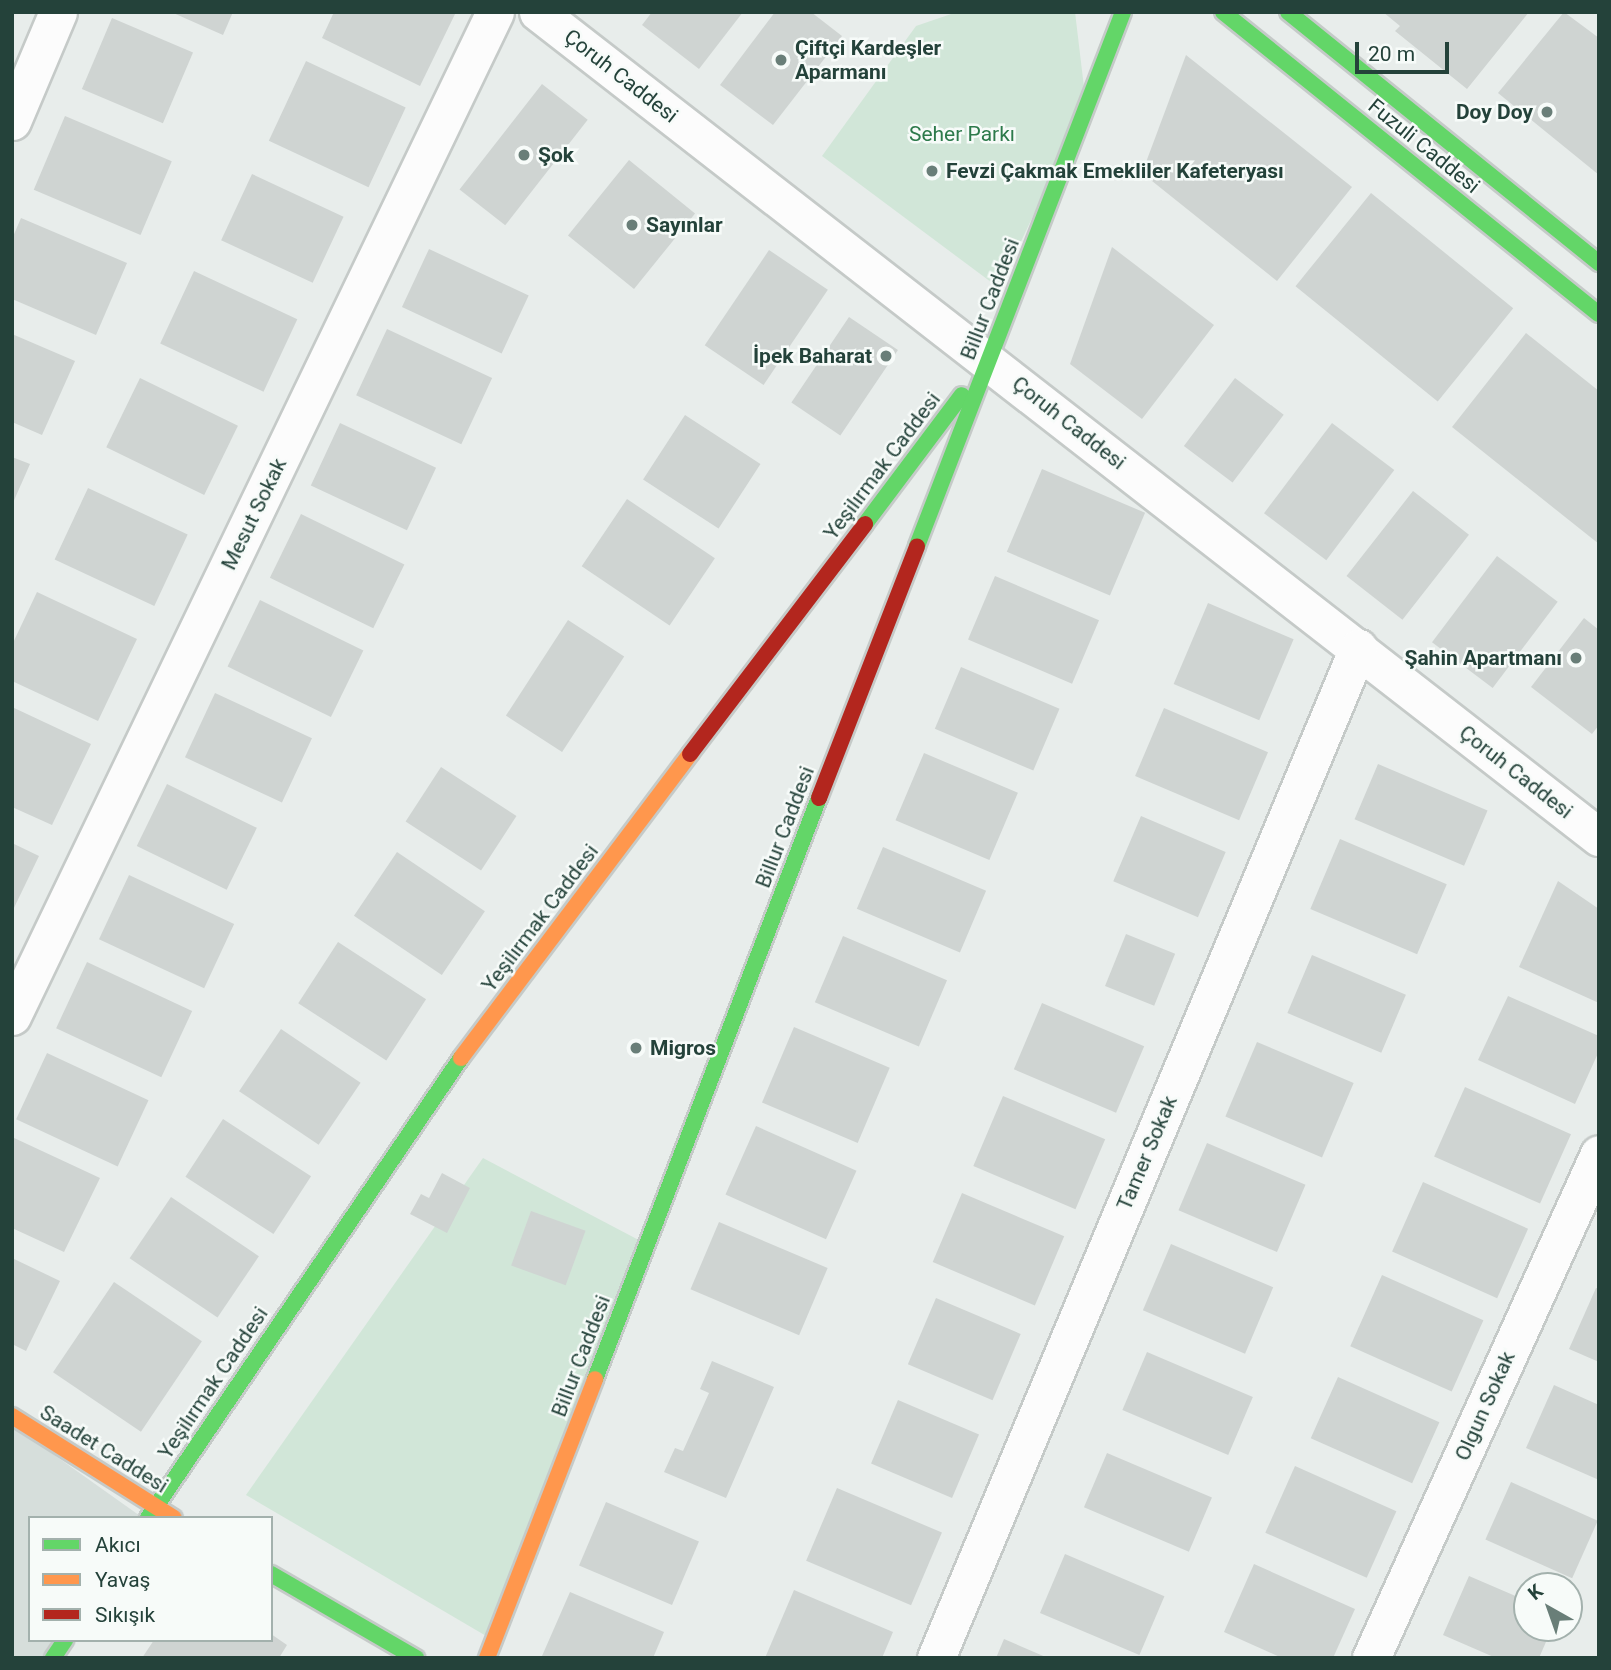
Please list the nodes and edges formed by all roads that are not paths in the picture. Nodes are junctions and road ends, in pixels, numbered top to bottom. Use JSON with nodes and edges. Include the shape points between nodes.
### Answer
{"nodes":[{"id":1,"x":58,"y":12,"type":"edge"},
{"id":2,"x":495,"y":12,"type":"edge"},
{"id":3,"x":538,"y":12,"type":"edge"},
{"id":4,"x":1123,"y":12,"type":"edge"},
{"id":5,"x":1223,"y":12,"type":"edge"},
{"id":6,"x":1288,"y":12,"type":"edge"},
{"id":7,"x":12,"y":121,"type":"edge"},
{"id":8,"x":1599,"y":263,"type":"edge"},
{"id":9,"x":1599,"y":314,"type":"edge"},
{"id":10,"x":988,"y":360,"type":"junction"},
{"id":11,"x":1359,"y":648,"type":"junction"},
{"id":12,"x":1599,"y":837,"type":"edge"},
{"id":13,"x":12,"y":1016,"type":"edge"},
{"id":14,"x":1599,"y":1154,"type":"edge"},
{"id":15,"x":12,"y":1416,"type":"edge"},
{"id":16,"x":151,"y":1512,"type":"edge"},
{"id":17,"x":273,"y":1575,"type":"edge"},
{"id":18,"x":64,"y":1642,"type":"edge"},
{"id":19,"x":53,"y":1658,"type":"edge"},
{"id":20,"x":416,"y":1658,"type":"edge"},
{"id":21,"x":486,"y":1658,"type":"edge"},
{"id":22,"x":936,"y":1658,"type":"edge"},
{"id":23,"x":1371,"y":1658,"type":"edge"}],
"edges":[{"from":1,"to":7,"type":"street"},
{"from":2,"to":13,"type":"street","name":"Mesut Sokak"},
{"from":3,"to":10,"type":"street","name":"Çoruh Caddesi"},
{"from":4,"to":10,"type":"street","name":"Billur Caddesi"},
{"from":5,"to":9,"type":"street","name":"Fuzuli Caddesi"},
{"from":6,"to":8,"type":"street","name":"Fuzuli Caddesi"},
{"from":10,"to":11,"type":"street","name":"Çoruh Caddesi"},
{"from":10,"to":16,"type":"street","name":"Yeşilırmak Caddesi","via":[[443,1082]]},
{"from":10,"to":21,"type":"street","name":"Billur Caddesi"},
{"from":11,"to":12,"type":"street","name":"Çoruh Caddesi"},
{"from":11,"to":22,"type":"street","name":"Tamer Sokak"},
{"from":14,"to":23,"type":"street","name":"Olgun Sokak"},
{"from":15,"to":16,"type":"street","name":"Saadet Caddesi"},
{"from":17,"to":20,"type":"street"},
{"from":18,"to":19,"type":"street"}]}
